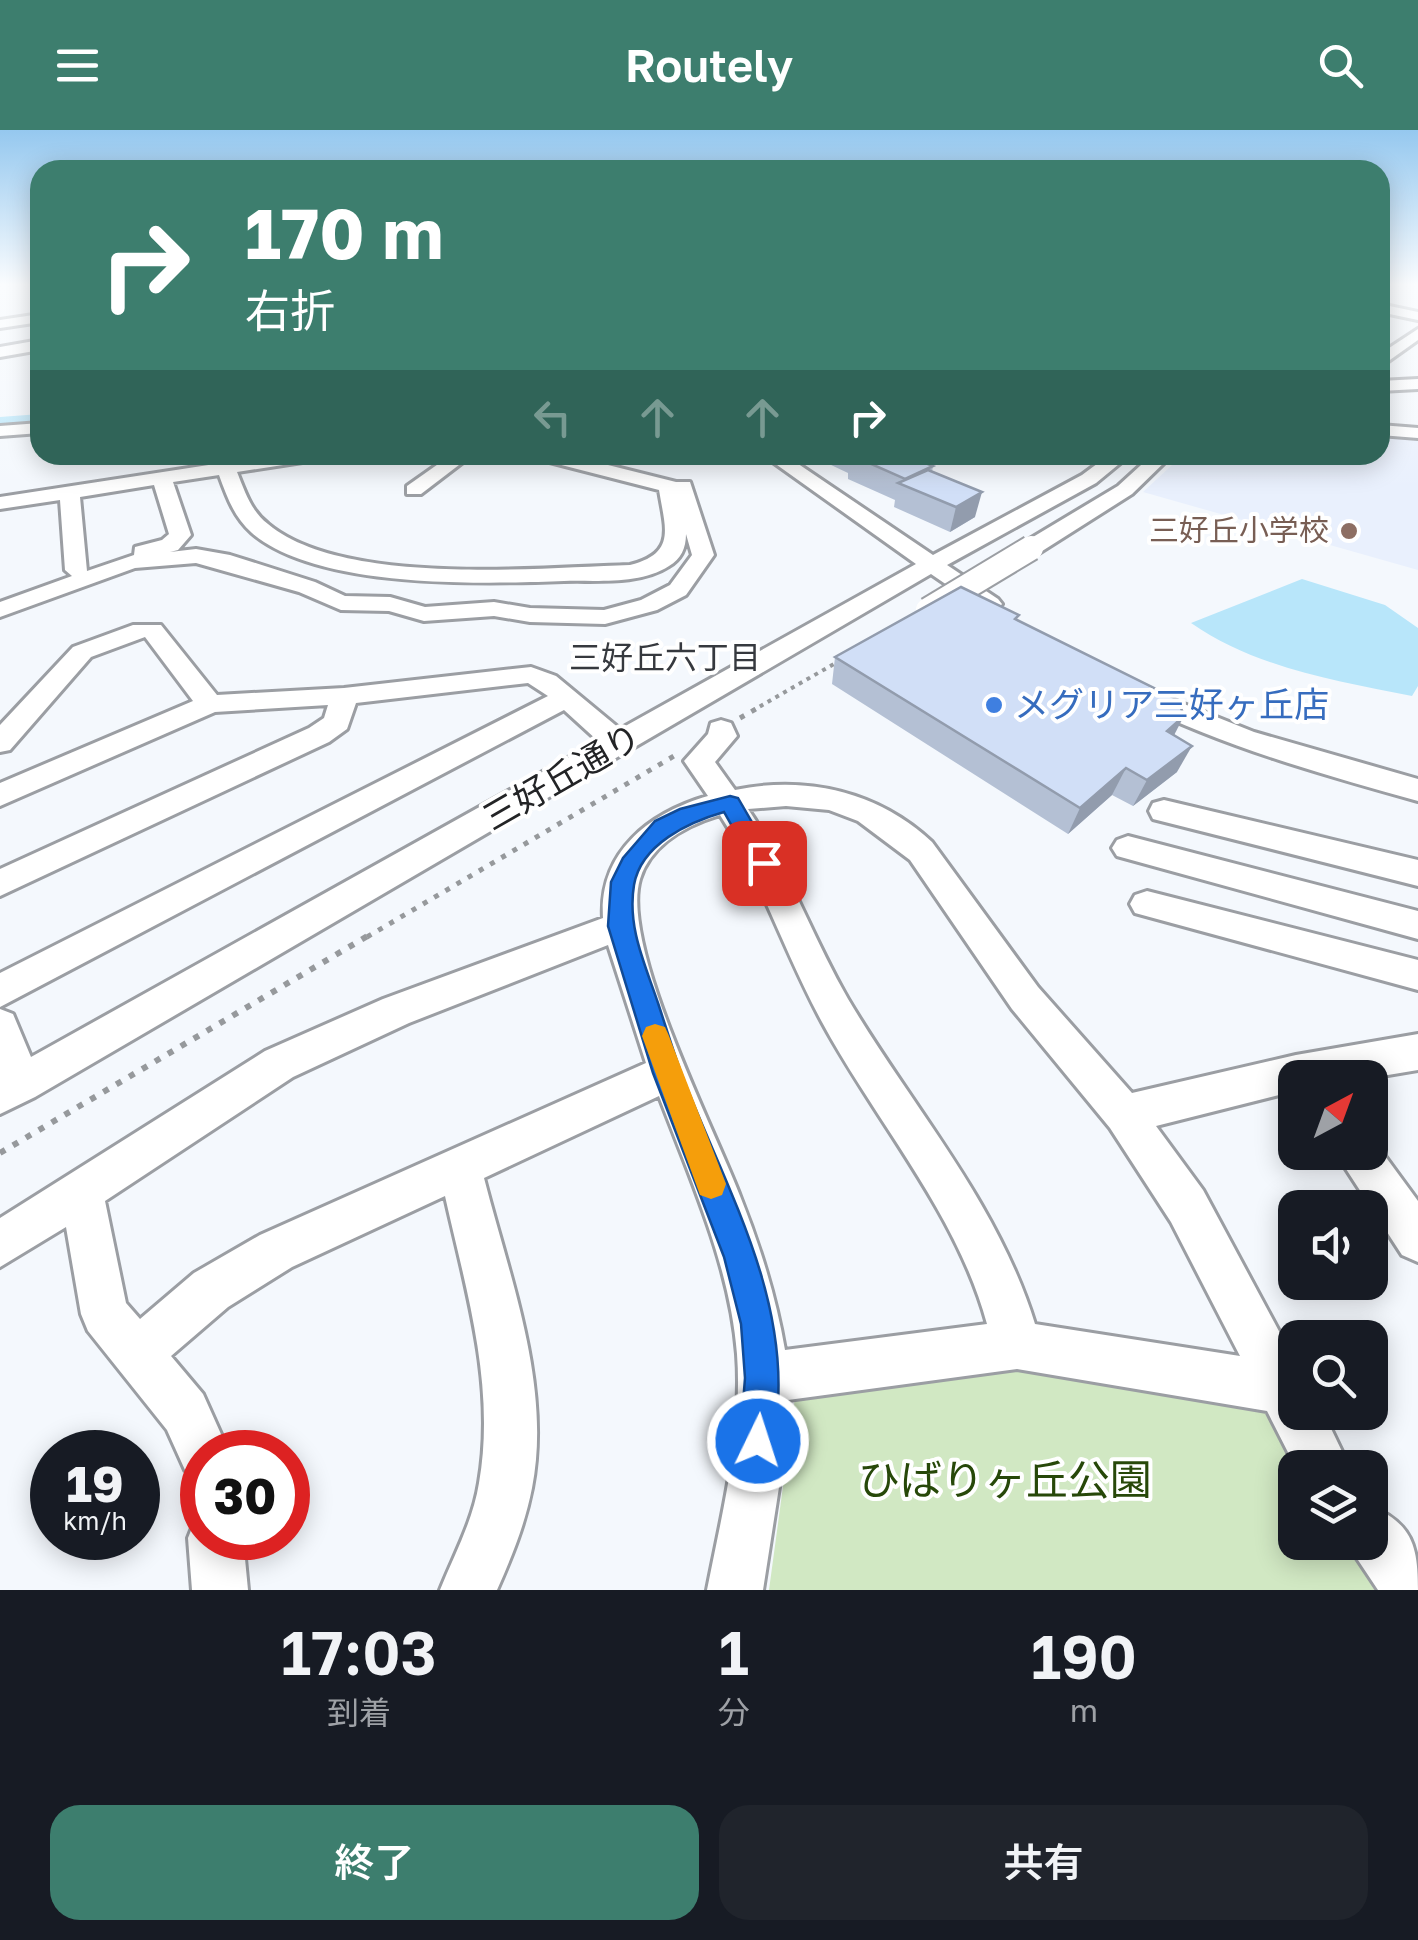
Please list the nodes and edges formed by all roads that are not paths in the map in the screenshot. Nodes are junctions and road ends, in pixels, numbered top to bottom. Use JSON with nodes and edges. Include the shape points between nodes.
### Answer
{"nodes":[{"id":1,"x":1418,"y":384,"type":"edge"},
{"id":2,"x":1390,"y":385,"type":"edge"},
{"id":3,"x":30,"y":429,"type":"edge"},
{"id":4,"x":0,"y":431,"type":"edge"},
{"id":5,"x":1390,"y":431,"type":"edge"},
{"id":6,"x":1418,"y":434,"type":"edge"},
{"id":7,"x":449,"y":465,"type":"edge"},
{"id":8,"x":608,"y":465,"type":"edge"},
{"id":9,"x":640,"y":465,"type":"edge"},
{"id":10,"x":786,"y":465,"type":"edge"},
{"id":11,"x":1104,"y":465,"type":"edge"},
{"id":12,"x":1153,"y":465,"type":"edge"},
{"id":13,"x":216,"y":466,"type":"edge"},
{"id":14,"x":671,"y":475,"type":"junction"},
{"id":15,"x":162,"y":478,"type":"junction"},
{"id":16,"x":414,"y":490,"type":"dead end"},
{"id":17,"x":70,"y":494,"type":"junction"},
{"id":18,"x":0,"y":503,"type":"edge"},
{"id":19,"x":930,"y":565,"type":"junction"},
{"id":20,"x":76,"y":570,"type":"junction"},
{"id":21,"x":0,"y":599,"type":"edge"},
{"id":22,"x":0,"y":610,"type":"edge"},
{"id":23,"x":928,"y":610,"type":"edge"},
{"id":24,"x":1008,"y":616,"type":"edge"},
{"id":25,"x":1120,"y":683,"type":"edge"},
{"id":26,"x":344,"y":696,"type":"junction"},
{"id":27,"x":564,"y":699,"type":"junction"},
{"id":28,"x":210,"y":704,"type":"junction"},
{"id":29,"x":720,"y":729,"type":"road end"},
{"id":30,"x":0,"y":743,"type":"edge"},
{"id":31,"x":620,"y":744,"type":"junction"},
{"id":32,"x":1418,"y":790,"type":"edge"},
{"id":33,"x":0,"y":795,"type":"edge"},
{"id":34,"x":730,"y":803,"type":"junction"},
{"id":35,"x":1164,"y":811,"type":"dead end"},
{"id":36,"x":1128,"y":848,"type":"dead end"},
{"id":37,"x":1418,"y":873,"type":"edge"},
{"id":38,"x":0,"y":883,"type":"edge"},
{"id":39,"x":1147,"y":904,"type":"dead end"},
{"id":40,"x":1418,"y":925,"type":"edge"},
{"id":41,"x":620,"y":926,"type":"junction"},
{"id":42,"x":1418,"y":976,"type":"edge"},
{"id":43,"x":0,"y":991,"type":"edge"},
{"id":44,"x":0,"y":1026,"type":"edge"},
{"id":45,"x":1418,"y":1052,"type":"edge"},
{"id":46,"x":1376,"y":1060,"type":"edge"},
{"id":47,"x":667,"y":1073,"type":"junction"},
{"id":48,"x":1278,"y":1079,"type":"edge"},
{"id":49,"x":10,"y":1090,"type":"edge"},
{"id":50,"x":1124,"y":1114,"type":"junction"},
{"id":51,"x":459,"y":1166,"type":"junction"},
{"id":52,"x":1369,"y":1170,"type":"edge"},
{"id":53,"x":81,"y":1191,"type":"junction"},
{"id":54,"x":1418,"y":1238,"type":"edge"},
{"id":55,"x":0,"y":1244,"type":"edge"},
{"id":56,"x":1017,"y":1345,"type":"junction"},
{"id":57,"x":137,"y":1352,"type":"junction"},
{"id":58,"x":762,"y":1378,"type":"junction"},
{"id":59,"x":1278,"y":1384,"type":"edge"},
{"id":60,"x":1278,"y":1388,"type":"edge"},
{"id":61,"x":193,"y":1430,"type":"edge"},
{"id":62,"x":1388,"y":1557,"type":"edge"},
{"id":63,"x":218,"y":1560,"type":"edge"},
{"id":64,"x":220,"y":1590,"type":"edge"},
{"id":65,"x":468,"y":1590,"type":"edge"},
{"id":66,"x":736,"y":1590,"type":"edge"},
{"id":67,"x":1413,"y":1590,"type":"edge"}],
"edges":[{"from":1,"to":2,"type":"street"},
{"from":3,"to":4,"type":"street"},
{"from":5,"to":6,"type":"street"},
{"from":7,"to":16,"type":"street"},
{"from":8,"to":14,"type":"street"},
{"from":9,"to":14,"type":"street"},
{"from":10,"to":19,"type":"street"},
{"from":11,"to":19,"type":"street","name":"三好丘通り","via":[[1089,480]]},
{"from":12,"to":23,"type":"street","bridge":true,"via":[[1125,490]]},
{"from":13,"to":14,"type":"street","via":[[240,508],[285,545],[450,578],[612,574],[656,566],[676,547]]},
{"from":13,"to":15,"type":"street"},
{"from":14,"to":22,"type":"street","via":[[703,556],[678,590],[614,616],[494,609],[424,614],[390,604],[341,603],[196,556],[132,562]]},
{"from":15,"to":17,"type":"street"},
{"from":15,"to":20,"type":"street","via":[[180,535],[170,545]]},
{"from":17,"to":18,"type":"street"},
{"from":17,"to":20,"type":"street"},
{"from":19,"to":24,"type":"street"},
{"from":19,"to":31,"type":"street","name":"三好丘通り"},
{"from":20,"to":21,"type":"street"},
{"from":25,"to":32,"type":"street","via":[[1186,718]]},
{"from":26,"to":27,"type":"street","via":[[531,675]]},
{"from":26,"to":28,"type":"street"},
{"from":26,"to":38,"type":"street","via":[[337,723],[320,735]]},
{"from":27,"to":31,"type":"street"},
{"from":27,"to":43,"type":"street"},
{"from":28,"to":30,"type":"street","via":[[152,630],[142,630],[82,652]]},
{"from":28,"to":33,"type":"street"},
{"from":29,"to":34,"type":"street","via":[[723,736],[700,761]]},
{"from":31,"to":49,"type":"street","name":"三好丘通り"},
{"from":34,"to":41,"type":"street","via":[[688,814],[643,846],[623,882]]},
{"from":34,"to":50,"type":"street","via":[[761,796],[825,798],[905,833],[1025,998]]},
{"from":34,"to":56,"type":"street","via":[[833,1007],[976,1236]]},
{"from":35,"to":37,"type":"street"},
{"from":36,"to":40,"type":"street"},
{"from":39,"to":42,"type":"street"},
{"from":41,"to":47,"type":"street"},
{"from":41,"to":53,"type":"street","via":[[396,1011],[279,1064]]},
{"from":44,"to":49,"type":"street"},
{"from":45,"to":46,"type":"street"},
{"from":47,"to":51,"type":"street"},
{"from":47,"to":58,"type":"street","via":[[740,1257],[758,1324]]},
{"from":48,"to":50,"type":"street"},
{"from":50,"to":59,"type":"street","via":[[1187,1206]]},
{"from":51,"to":57,"type":"street","via":[[240,1271]]},
{"from":51,"to":65,"type":"street","via":[[512,1394],[504,1506]]},
{"from":52,"to":54,"type":"street"},
{"from":53,"to":55,"type":"street"},
{"from":53,"to":57,"type":"street","via":[[105,1314]]},
{"from":56,"to":58,"type":"street"},
{"from":56,"to":60,"type":"street"},
{"from":57,"to":61,"type":"street"},
{"from":58,"to":66,"type":"street"},
{"from":62,"to":67,"type":"street"},
{"from":63,"to":64,"type":"street"}]}
